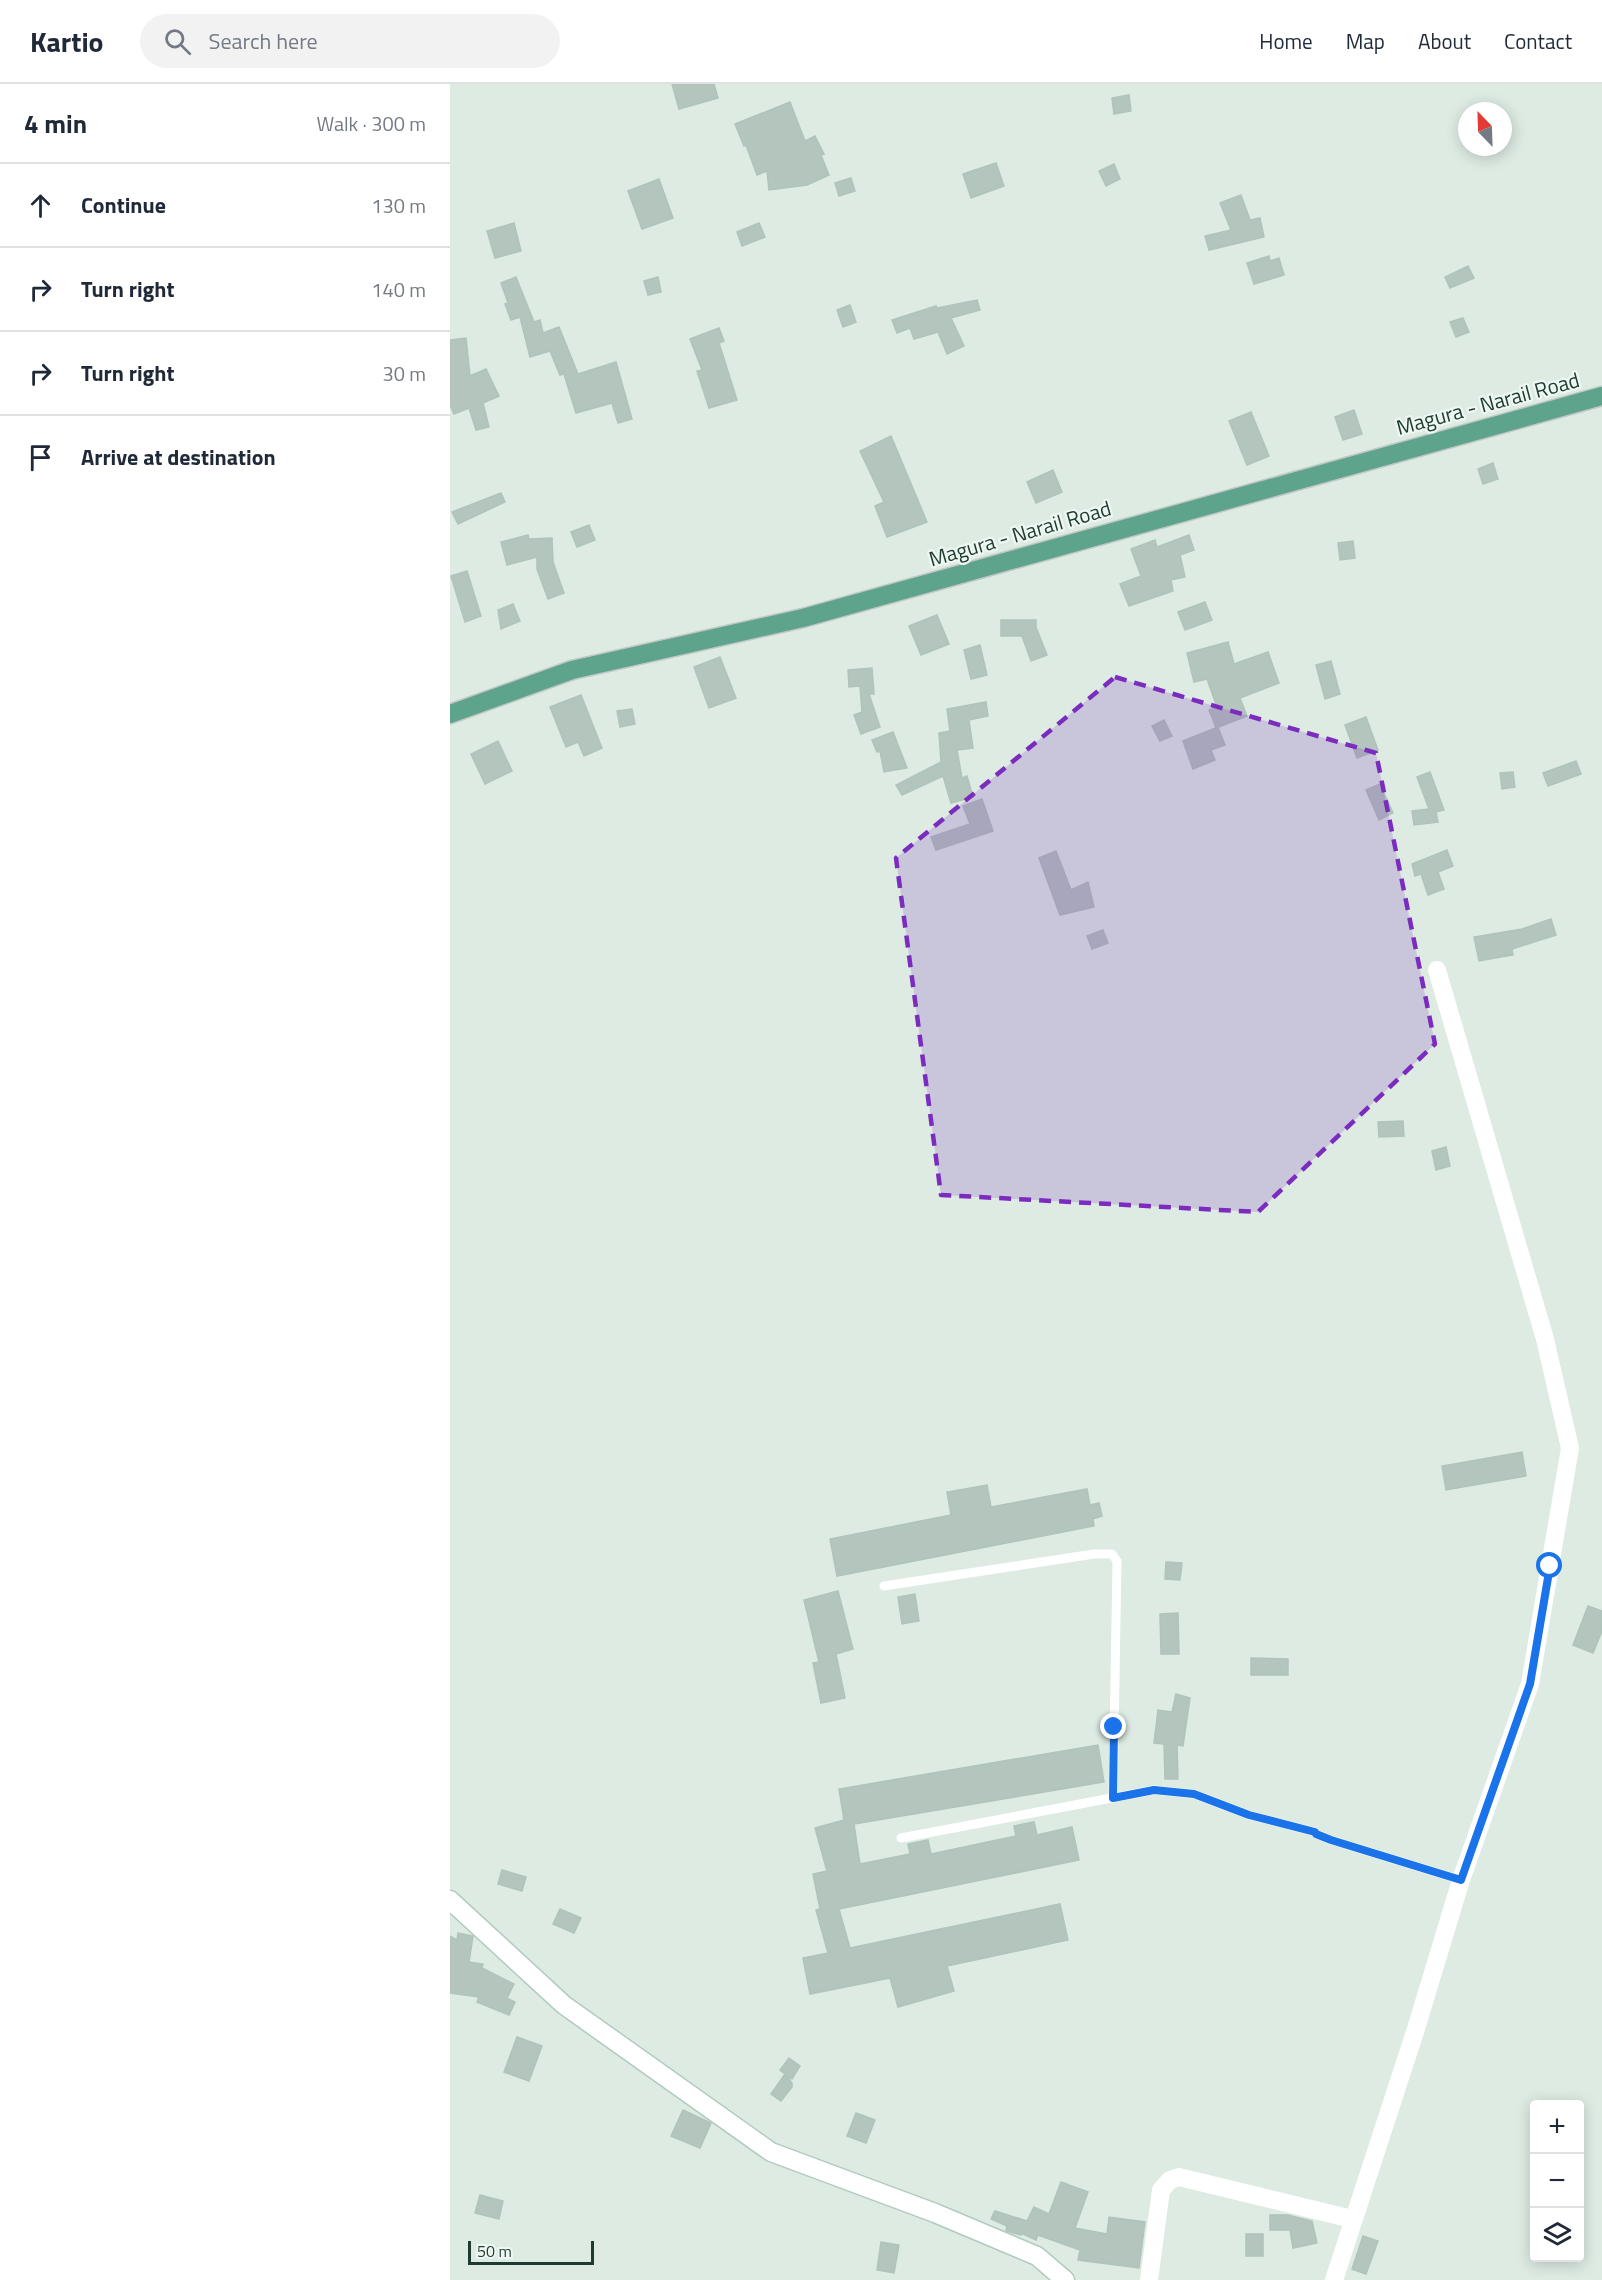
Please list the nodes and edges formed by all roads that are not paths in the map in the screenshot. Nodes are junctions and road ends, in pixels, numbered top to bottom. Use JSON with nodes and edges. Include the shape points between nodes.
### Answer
{"nodes":[{"id":1,"x":1602,"y":396,"type":"edge"},
{"id":2,"x":450,"y":714,"type":"edge"},
{"id":3,"x":1437,"y":970,"type":"dead end"},
{"id":4,"x":884,"y":1586,"type":"dead end"},
{"id":5,"x":1113,"y":1798,"type":"junction"},
{"id":6,"x":901,"y":1838,"type":"dead end"},
{"id":7,"x":1461,"y":1880,"type":"junction"},
{"id":8,"x":450,"y":1900,"type":"edge"},
{"id":9,"x":1352,"y":2219,"type":"junction"},
{"id":10,"x":1065,"y":2280,"type":"edge"},
{"id":11,"x":1149,"y":2280,"type":"edge"},
{"id":12,"x":1334,"y":2280,"type":"edge"}],
"edges":[{"from":1,"to":2,"type":"main road","name":"Magura - Narail Road","via":[[803,618],[572,670]]},
{"from":3,"to":7,"type":"street","via":[[1545,1339],[1570,1448],[1530,1684]]},
{"from":4,"to":5,"type":"lane","via":[[1112,1554],[1117,1561]]},
{"from":5,"to":6,"type":"lane"},
{"from":5,"to":7,"type":"lane","via":[[1154,1790],[1194,1794],[1249,1815],[1315,1832]]},
{"from":7,"to":9,"type":"street"},
{"from":8,"to":10,"type":"street","via":[[564,2005],[771,2152],[1037,2256]]},
{"from":9,"to":11,"type":"street","via":[[1179,2177],[1161,2190]]},
{"from":9,"to":12,"type":"street"}]}
